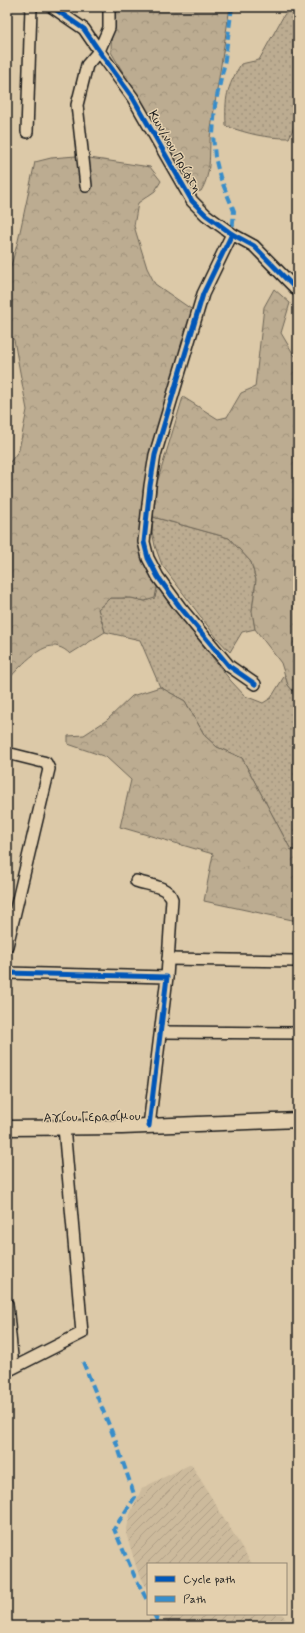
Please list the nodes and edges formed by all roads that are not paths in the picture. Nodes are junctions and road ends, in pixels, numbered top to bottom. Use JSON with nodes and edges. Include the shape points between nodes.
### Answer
{"nodes":[{"id":1,"x":31,"y":7,"type":"edge"},
{"id":2,"x":52,"y":7,"type":"edge"},
{"id":3,"x":109,"y":7,"type":"edge"},
{"id":4,"x":99,"y":51,"type":"junction"},
{"id":5,"x":27,"y":132,"type":"dead end"},
{"id":6,"x":86,"y":186,"type":"dead end"},
{"id":7,"x":232,"y":234,"type":"junction"},
{"id":8,"x":298,"y":291,"type":"edge"},
{"id":9,"x":255,"y":684,"type":"dead end"},
{"id":10,"x":7,"y":753,"type":"edge"},
{"id":11,"x":136,"y":881,"type":"dead end"},
{"id":12,"x":7,"y":946,"type":"edge"},
{"id":13,"x":168,"y":959,"type":"junction"},
{"id":14,"x":295,"y":961,"type":"dead end"},
{"id":15,"x":7,"y":972,"type":"edge"},
{"id":16,"x":167,"y":978,"type":"junction"},
{"id":17,"x":162,"y":1032,"type":"junction"},
{"id":18,"x":298,"y":1033,"type":"edge"},
{"id":19,"x":298,"y":1120,"type":"edge"},
{"id":20,"x":150,"y":1126,"type":"junction"},
{"id":21,"x":64,"y":1127,"type":"junction"},
{"id":22,"x":7,"y":1128,"type":"edge"},
{"id":23,"x":7,"y":1304,"type":"edge"},
{"id":24,"x":10,"y":1369,"type":"edge"}],
"edges":[{"from":1,"to":5,"type":"street"},
{"from":2,"to":4,"type":"street","name":"Κων/νου Πρίφτη","via":[[84,30]]},
{"from":3,"to":4,"type":"street","via":[[109,28]]},
{"from":4,"to":6,"type":"street","via":[[87,65],[77,104]]},
{"from":4,"to":7,"type":"street","name":"Κων/νου Πρίφτη","via":[[133,98],[192,201]]},
{"from":7,"to":8,"type":"street","name":"Κων/νου Πρίφτη","via":[[254,246]]},
{"from":7,"to":9,"type":"street","via":[[203,294],[155,455],[144,542],[148,558],[158,577],[180,607],[229,666]]},
{"from":10,"to":12,"type":"street","via":[[46,763],[49,769]]},
{"from":11,"to":13,"type":"street","via":[[166,890],[170,894],[172,899]]},
{"from":13,"to":14,"type":"street"},
{"from":13,"to":16,"type":"street"},
{"from":15,"to":16,"type":"street"},
{"from":16,"to":17,"type":"street"},
{"from":17,"to":18,"type":"street"},
{"from":17,"to":20,"type":"street"},
{"from":19,"to":20,"type":"street","name":"Αγίου Γερασίμου"},
{"from":20,"to":21,"type":"street","name":"Αγίου Γερασίμου"},
{"from":21,"to":22,"type":"street","name":"Αγίου Γερασίμου"},
{"from":21,"to":24,"type":"street","via":[[82,1333]]},
{"from":23,"to":24,"type":"street"}]}
